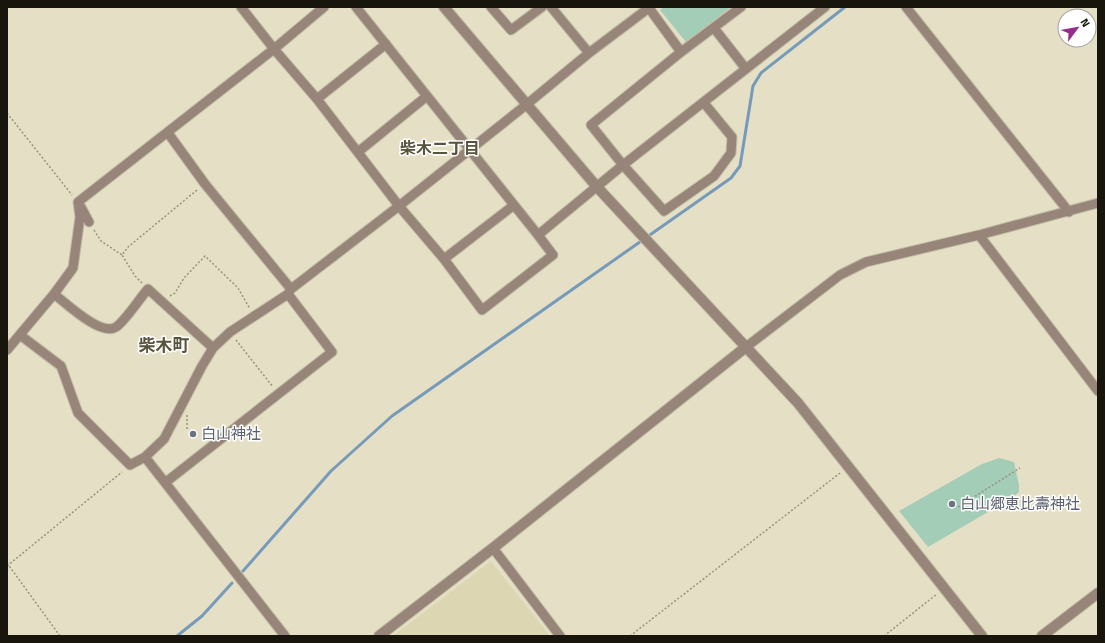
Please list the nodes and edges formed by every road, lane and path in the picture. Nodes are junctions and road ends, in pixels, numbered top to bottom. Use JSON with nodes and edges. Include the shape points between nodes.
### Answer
{"nodes":[{"id":1,"x":241,"y":7,"type":"edge"},
{"id":2,"x":356,"y":7,"type":"edge"},
{"id":3,"x":444,"y":7,"type":"edge"},
{"id":4,"x":491,"y":7,"type":"edge"},
{"id":5,"x":542,"y":7,"type":"edge"},
{"id":6,"x":551,"y":7,"type":"edge"},
{"id":7,"x":741,"y":7,"type":"edge"},
{"id":8,"x":825,"y":7,"type":"edge"},
{"id":9,"x":906,"y":7,"type":"edge"},
{"id":10,"x":320,"y":8,"type":"edge"},
{"id":11,"x":649,"y":8,"type":"edge"},
{"id":12,"x":714,"y":28,"type":"junction"},
{"id":13,"x":386,"y":44,"type":"junction"},
{"id":14,"x":274,"y":49,"type":"junction"},
{"id":15,"x":681,"y":52,"type":"junction"},
{"id":16,"x":589,"y":53,"type":"junction"},
{"id":17,"x":746,"y":69,"type":"junction"},
{"id":18,"x":428,"y":96,"type":"junction"},
{"id":19,"x":317,"y":99,"type":"junction"},
{"id":20,"x":704,"y":103,"type":"junction"},
{"id":21,"x":526,"y":105,"type":"junction"},
{"id":22,"x":7,"y":113,"type":"edge"},
{"id":23,"x":168,"y":133,"type":"junction"},
{"id":24,"x":470,"y":149,"type":"junction"},
{"id":25,"x":358,"y":152,"type":"junction"},
{"id":26,"x":623,"y":165,"type":"junction"},
{"id":27,"x":205,"y":184,"type":"junction"},
{"id":28,"x":597,"y":187,"type":"junction"},
{"id":29,"x":78,"y":202,"type":"junction"},
{"id":30,"x":1098,"y":203,"type":"edge"},
{"id":31,"x":514,"y":205,"type":"junction"},
{"id":32,"x":399,"y":206,"type":"junction"},
{"id":33,"x":1069,"y":212,"type":"junction"},
{"id":34,"x":89,"y":222,"type":"joint"},
{"id":35,"x":979,"y":235,"type":"junction"},
{"id":36,"x":538,"y":236,"type":"junction"},
{"id":37,"x":122,"y":255,"type":"junction"},
{"id":38,"x":444,"y":259,"type":"junction"},
{"id":39,"x":148,"y":289,"type":"junction"},
{"id":40,"x":290,"y":292,"type":"junction"},
{"id":41,"x":54,"y":294,"type":"junction"},
{"id":42,"x":162,"y":301,"type":"junction"},
{"id":43,"x":255,"y":316,"type":"junction"},
{"id":44,"x":230,"y":332,"type":"junction"},
{"id":45,"x":20,"y":335,"type":"junction"},
{"id":46,"x":746,"y":347,"type":"junction"},
{"id":47,"x":213,"y":348,"type":"junction"},
{"id":48,"x":7,"y":350,"type":"edge"},
{"id":49,"x":1097,"y":389,"type":"edge"},
{"id":50,"x":278,"y":394,"type":"junction"},
{"id":51,"x":145,"y":457,"type":"junction"},
{"id":52,"x":130,"y":465,"type":"junction"},
{"id":53,"x":848,"y":467,"type":"junction"},
{"id":54,"x":1020,"y":468,"type":"dead end"},
{"id":55,"x":166,"y":482,"type":"junction"},
{"id":56,"x":958,"y":507,"type":"dead end"},
{"id":57,"x":493,"y":548,"type":"junction"},
{"id":58,"x":8,"y":565,"type":"edge"},
{"id":59,"x":944,"y":589,"type":"junction"},
{"id":60,"x":1098,"y":593,"type":"edge"},
{"id":61,"x":60,"y":636,"type":"edge"},
{"id":62,"x":285,"y":636,"type":"edge"},
{"id":63,"x":378,"y":636,"type":"edge"},
{"id":64,"x":560,"y":636,"type":"edge"},
{"id":65,"x":630,"y":636,"type":"edge"},
{"id":66,"x":884,"y":636,"type":"edge"},
{"id":67,"x":982,"y":636,"type":"edge"},
{"id":68,"x":1042,"y":636,"type":"edge"}],
"edges":[{"from":1,"to":14,"type":"street"},
{"from":2,"to":13,"type":"street"},
{"from":3,"to":21,"type":"street"},
{"from":4,"to":5,"type":"street","via":[[510,30]]},
{"from":6,"to":16,"type":"street"},
{"from":7,"to":12,"type":"street"},
{"from":8,"to":17,"type":"street"},
{"from":9,"to":33,"type":"street"},
{"from":10,"to":14,"type":"street"},
{"from":11,"to":15,"type":"street"},
{"from":11,"to":16,"type":"street"},
{"from":12,"to":15,"type":"street"},
{"from":12,"to":17,"type":"street"},
{"from":13,"to":18,"type":"street"},
{"from":13,"to":19,"type":"street"},
{"from":14,"to":19,"type":"street"},
{"from":14,"to":23,"type":"street"},
{"from":15,"to":26,"type":"street","via":[[591,125]]},
{"from":16,"to":21,"type":"street"},
{"from":17,"to":20,"type":"street"},
{"from":18,"to":24,"type":"street"},
{"from":18,"to":25,"type":"street"},
{"from":19,"to":25,"type":"street"},
{"from":20,"to":26,"type":"street"},
{"from":20,"to":26,"type":"street","via":[[732,137],[731,153],[714,176],[664,211]]},
{"from":21,"to":24,"type":"street"},
{"from":21,"to":28,"type":"street"},
{"from":22,"to":29,"type":"path"},
{"from":23,"to":27,"type":"street"},
{"from":23,"to":29,"type":"street"},
{"from":24,"to":31,"type":"street"},
{"from":24,"to":32,"type":"street"},
{"from":25,"to":32,"type":"street"},
{"from":26,"to":28,"type":"street"},
{"from":27,"to":37,"type":"path"},
{"from":27,"to":40,"type":"street"},
{"from":28,"to":36,"type":"street"},
{"from":28,"to":46,"type":"street"},
{"from":29,"to":34,"type":"street"},
{"from":29,"to":41,"type":"street","via":[[80,217],[73,268]]},
{"from":30,"to":33,"type":"street"},
{"from":31,"to":36,"type":"street"},
{"from":31,"to":38,"type":"street"},
{"from":32,"to":38,"type":"street"},
{"from":32,"to":40,"type":"street"},
{"from":33,"to":35,"type":"street"},
{"from":34,"to":37,"type":"path","via":[[101,241]]},
{"from":35,"to":46,"type":"street","via":[[859,265],[840,275]]},
{"from":35,"to":49,"type":"street"},
{"from":36,"to":38,"type":"street","via":[[553,255],[482,310]]},
{"from":37,"to":39,"type":"path","via":[[135,276]]},
{"from":39,"to":41,"type":"street","via":[[115,327],[107,329],[93,324]]},
{"from":39,"to":42,"type":"street"},
{"from":40,"to":43,"type":"street"},
{"from":40,"to":50,"type":"street","via":[[332,352]]},
{"from":41,"to":45,"type":"street"},
{"from":42,"to":43,"type":"path","via":[[175,293],[184,278],[206,256],[238,288]]},
{"from":42,"to":47,"type":"street"},
{"from":43,"to":44,"type":"street"},
{"from":44,"to":47,"type":"street"},
{"from":44,"to":50,"type":"path"},
{"from":45,"to":48,"type":"street"},
{"from":45,"to":52,"type":"street","via":[[61,366],[78,413]]},
{"from":46,"to":53,"type":"street","via":[[798,403]]},
{"from":46,"to":57,"type":"street"},
{"from":47,"to":51,"type":"street","via":[[164,439]]},
{"from":50,"to":55,"type":"street"},
{"from":51,"to":52,"type":"street"},
{"from":51,"to":55,"type":"street"},
{"from":52,"to":58,"type":"path"},
{"from":53,"to":59,"type":"street"},
{"from":53,"to":65,"type":"path"},
{"from":54,"to":56,"type":"path"},
{"from":55,"to":62,"type":"street"},
{"from":57,"to":63,"type":"street"},
{"from":57,"to":64,"type":"street"},
{"from":58,"to":61,"type":"path"},
{"from":59,"to":66,"type":"path"},
{"from":59,"to":67,"type":"street"},
{"from":60,"to":68,"type":"street"}]}
